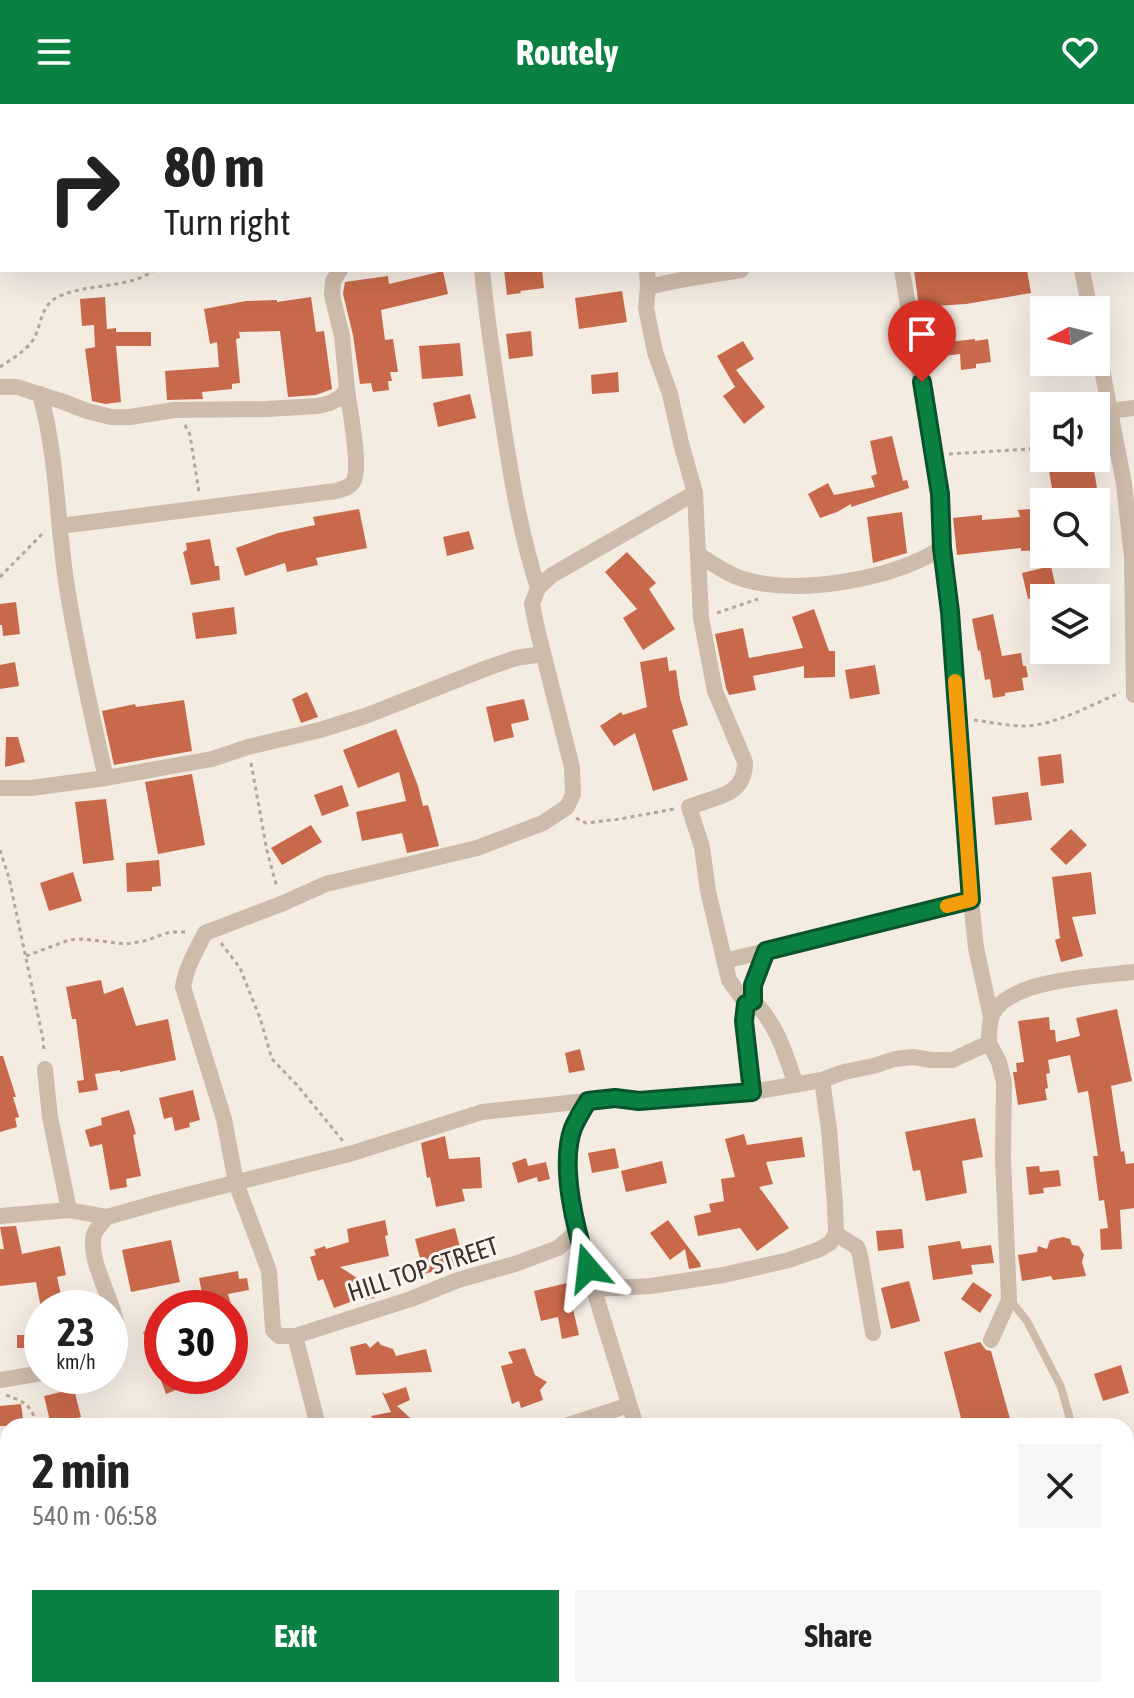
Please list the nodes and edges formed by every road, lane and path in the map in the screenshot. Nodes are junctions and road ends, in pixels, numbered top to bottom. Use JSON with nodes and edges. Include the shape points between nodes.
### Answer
{"nodes":[{"id":1,"x":151,"y":272,"type":"edge"},
{"id":2,"x":339,"y":272,"type":"edge"},
{"id":3,"x":482,"y":272,"type":"edge"},
{"id":4,"x":720,"y":272,"type":"edge"},
{"id":5,"x":902,"y":272,"type":"edge"},
{"id":6,"x":1082,"y":272,"type":"edge"},
{"id":7,"x":647,"y":279,"type":"edge"},
{"id":8,"x":1087,"y":296,"type":"edge"},
{"id":9,"x":0,"y":367,"type":"edge"},
{"id":10,"x":8,"y":387,"type":"edge"},
{"id":11,"x":347,"y":389,"type":"junction"},
{"id":12,"x":0,"y":394,"type":"edge"},
{"id":13,"x":40,"y":394,"type":"junction"},
{"id":14,"x":1134,"y":408,"type":"edge"},
{"id":15,"x":174,"y":410,"type":"junction"},
{"id":16,"x":1110,"y":411,"type":"edge"},
{"id":17,"x":1110,"y":415,"type":"edge"},
{"id":18,"x":1030,"y":449,"type":"edge"},
{"id":19,"x":934,"y":455,"type":"junction"},
{"id":20,"x":695,"y":493,"type":"junction"},
{"id":21,"x":202,"y":507,"type":"junction"},
{"id":22,"x":59,"y":522,"type":"junction"},
{"id":23,"x":942,"y":548,"type":"junction"},
{"id":24,"x":699,"y":555,"type":"junction"},
{"id":25,"x":1133,"y":557,"type":"edge"},
{"id":26,"x":0,"y":577,"type":"edge"},
{"id":27,"x":788,"y":586,"type":"junction"},
{"id":28,"x":538,"y":588,"type":"junction"},
{"id":29,"x":701,"y":618,"type":"junction"},
{"id":30,"x":543,"y":654,"type":"junction"},
{"id":31,"x":1133,"y":687,"type":"edge"},
{"id":32,"x":1134,"y":695,"type":"edge"},
{"id":33,"x":958,"y":718,"type":"junction"},
{"id":34,"x":248,"y":747,"type":"junction"},
{"id":35,"x":106,"y":778,"type":"junction"},
{"id":36,"x":0,"y":788,"type":"edge"},
{"id":37,"x":567,"y":807,"type":"junction"},
{"id":38,"x":689,"y":807,"type":"junction"},
{"id":39,"x":0,"y":850,"type":"edge"},
{"id":40,"x":971,"y":900,"type":"junction"},
{"id":41,"x":281,"y":904,"type":"junction"},
{"id":42,"x":208,"y":932,"type":"junction"},
{"id":43,"x":766,"y":951,"type":"junction"},
{"id":44,"x":25,"y":956,"type":"junction"},
{"id":45,"x":724,"y":961,"type":"junction"},
{"id":46,"x":1134,"y":972,"type":"edge"},
{"id":47,"x":750,"y":1002,"type":"junction"},
{"id":48,"x":991,"y":1017,"type":"junction"},
{"id":49,"x":989,"y":1043,"type":"junction"},
{"id":50,"x":45,"y":1069,"type":"joint"},
{"id":51,"x":822,"y":1080,"type":"junction"},
{"id":52,"x":796,"y":1085,"type":"junction"},
{"id":53,"x":752,"y":1092,"type":"junction"},
{"id":54,"x":588,"y":1101,"type":"junction"},
{"id":55,"x":564,"y":1103,"type":"junction"},
{"id":56,"x":573,"y":1127,"type":"junction"},
{"id":57,"x":353,"y":1153,"type":"junction"},
{"id":58,"x":236,"y":1183,"type":"junction"},
{"id":59,"x":69,"y":1210,"type":"junction"},
{"id":60,"x":0,"y":1216,"type":"edge"},
{"id":61,"x":107,"y":1217,"type":"junction"},
{"id":62,"x":576,"y":1232,"type":"junction"},
{"id":63,"x":836,"y":1234,"type":"junction"},
{"id":64,"x":594,"y":1289,"type":"junction"},
{"id":65,"x":105,"y":1290,"type":"edge"},
{"id":66,"x":1009,"y":1300,"type":"junction"},
{"id":67,"x":873,"y":1333,"type":"dead end"},
{"id":68,"x":287,"y":1336,"type":"junction"},
{"id":69,"x":991,"y":1340,"type":"dead end"},
{"id":70,"x":24,"y":1376,"type":"edge"},
{"id":71,"x":0,"y":1380,"type":"edge"},
{"id":72,"x":0,"y":1390,"type":"edge"},
{"id":73,"x":629,"y":1405,"type":"junction"},
{"id":74,"x":35,"y":1418,"type":"edge"},
{"id":75,"x":315,"y":1418,"type":"edge"},
{"id":76,"x":589,"y":1418,"type":"edge"},
{"id":77,"x":633,"y":1418,"type":"edge"},
{"id":78,"x":1070,"y":1418,"type":"edge"}],
"edges":[{"from":1,"to":9,"type":"path","via":[[49,302],[30,344]]},
{"from":2,"to":11,"type":"street","via":[[332,295]]},
{"from":3,"to":28,"type":"street","via":[[511,480]]},
{"from":4,"to":7,"type":"street"},
{"from":5,"to":19,"type":"street"},
{"from":6,"to":8,"type":"street"},
{"from":7,"to":20,"type":"street","via":[[646,308],[655,352]]},
{"from":10,"to":12,"type":"street"},
{"from":10,"to":13,"type":"street"},
{"from":11,"to":15,"type":"street","via":[[318,406]]},
{"from":11,"to":21,"type":"street","via":[[356,468],[347,487]]},
{"from":13,"to":15,"type":"street","via":[[111,417]]},
{"from":13,"to":22,"type":"street"},
{"from":14,"to":16,"type":"street"},
{"from":15,"to":21,"type":"path","via":[[190,435]]},
{"from":17,"to":25,"type":"street"},
{"from":18,"to":19,"type":"path"},
{"from":19,"to":23,"type":"street"},
{"from":20,"to":24,"type":"street"},
{"from":20,"to":28,"type":"street"},
{"from":21,"to":22,"type":"street"},
{"from":22,"to":26,"type":"path"},
{"from":22,"to":35,"type":"street","via":[[76,639]]},
{"from":23,"to":27,"type":"street","via":[[872,576]]},
{"from":23,"to":33,"type":"street"},
{"from":24,"to":27,"type":"street","via":[[744,579]]},
{"from":24,"to":29,"type":"street"},
{"from":25,"to":31,"type":"street"},
{"from":27,"to":29,"type":"path"},
{"from":28,"to":30,"type":"street","via":[[532,604]]},
{"from":29,"to":38,"type":"street","via":[[715,691],[745,762],[745,774],[732,792]]},
{"from":30,"to":34,"type":"street","via":[[487,668],[368,715]]},
{"from":30,"to":37,"type":"street","via":[[572,767],[573,794]]},
{"from":31,"to":32,"type":"street"},
{"from":31,"to":33,"type":"path","via":[[1025,726]]},
{"from":33,"to":40,"type":"street"},
{"from":34,"to":35,"type":"street","via":[[212,759]]},
{"from":34,"to":41,"type":"path"},
{"from":35,"to":36,"type":"street"},
{"from":37,"to":38,"type":"path","via":[[586,823]]},
{"from":37,"to":41,"type":"street","via":[[543,823],[477,848],[326,884]]},
{"from":38,"to":45,"type":"street"},
{"from":39,"to":44,"type":"path"},
{"from":40,"to":43,"type":"street"},
{"from":40,"to":48,"type":"street"},
{"from":41,"to":42,"type":"street"},
{"from":42,"to":44,"type":"path","via":[[170,932],[126,944],[69,940]]},
{"from":42,"to":57,"type":"path","via":[[240,968],[272,1059]]},
{"from":42,"to":58,"type":"street","via":[[188,966],[183,987],[224,1119]]},
{"from":43,"to":45,"type":"street"},
{"from":43,"to":47,"type":"street"},
{"from":44,"to":50,"type":"path"},
{"from":45,"to":47,"type":"street","via":[[729,980]]},
{"from":46,"to":48,"type":"street","via":[[1027,988],[1004,1001]]},
{"from":47,"to":52,"type":"street","via":[[764,1010]]},
{"from":47,"to":53,"type":"street","via":[[744,1021]]},
{"from":48,"to":49,"type":"street"},
{"from":49,"to":51,"type":"street","via":[[952,1060],[904,1058]]},
{"from":49,"to":66,"type":"street","via":[[1004,1083]]},
{"from":50,"to":59,"type":"street"},
{"from":51,"to":52,"type":"street"},
{"from":51,"to":63,"type":"street"},
{"from":52,"to":53,"type":"street"},
{"from":53,"to":54,"type":"street"},
{"from":54,"to":55,"type":"street"},
{"from":54,"to":56,"type":"street"},
{"from":55,"to":56,"type":"street"},
{"from":55,"to":57,"type":"street","via":[[482,1112]]},
{"from":56,"to":62,"type":"street","via":[[569,1177]]},
{"from":57,"to":58,"type":"street"},
{"from":58,"to":61,"type":"street"},
{"from":58,"to":68,"type":"street","via":[[269,1271],[273,1330]]},
{"from":59,"to":60,"type":"street"},
{"from":59,"to":61,"type":"street"},
{"from":61,"to":65,"type":"street","via":[[93,1241]]},
{"from":62,"to":64,"type":"street"},
{"from":62,"to":68,"type":"street","name":"HILL TOP STREET","via":[[558,1248],[515,1264]]},
{"from":63,"to":64,"type":"street","via":[[820,1249],[789,1260],[666,1284]]},
{"from":63,"to":67,"type":"street","via":[[857,1247],[860,1255]]},
{"from":64,"to":73,"type":"street"},
{"from":66,"to":69,"type":"street"},
{"from":66,"to":78,"type":"lane","via":[[1027,1321],[1061,1387]]},
{"from":68,"to":75,"type":"street"},
{"from":70,"to":71,"type":"street"},
{"from":72,"to":74,"type":"path","via":[[29,1407]]},
{"from":73,"to":76,"type":"street"},
{"from":73,"to":77,"type":"street"}]}
